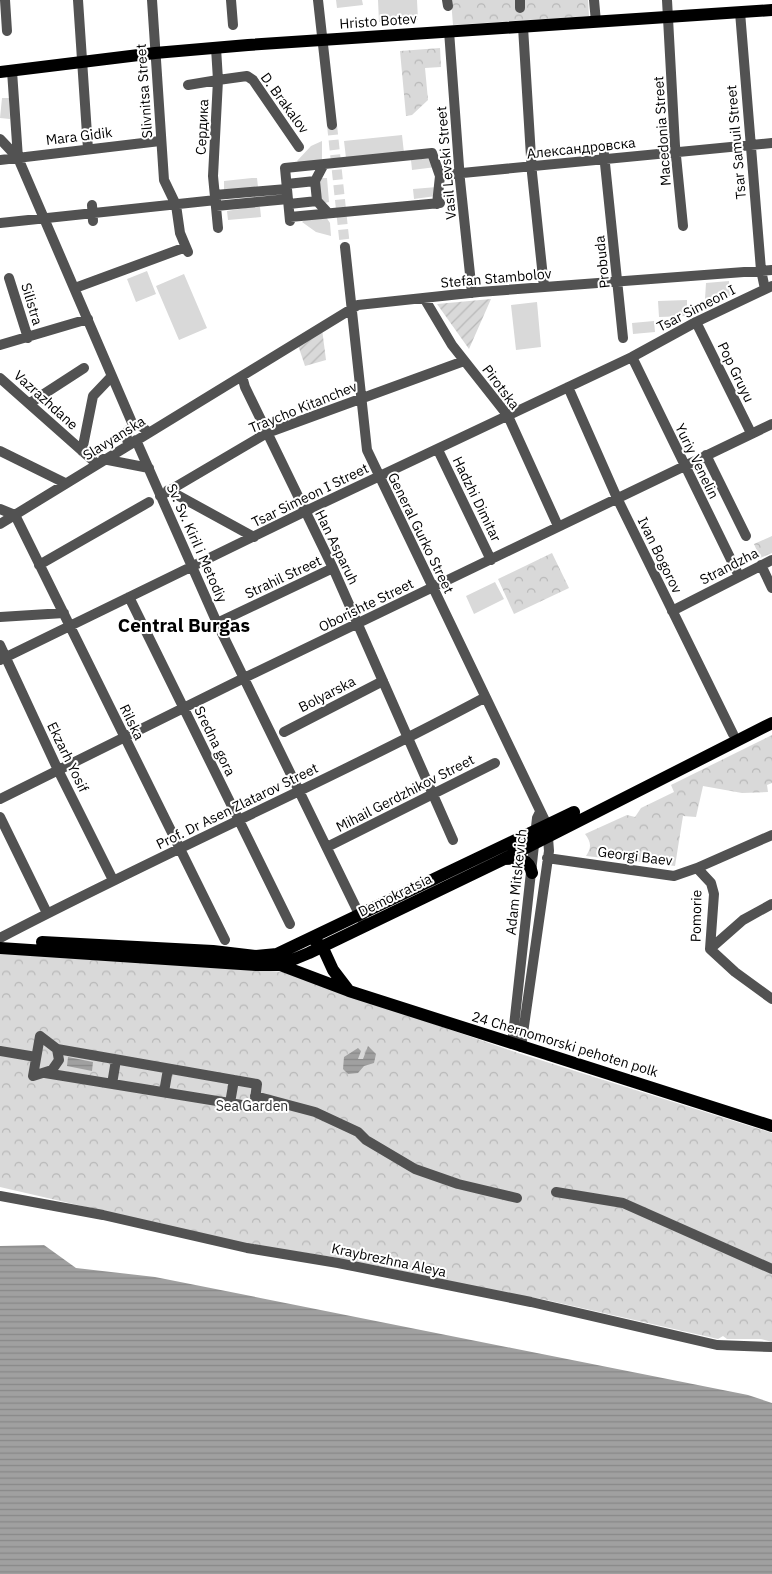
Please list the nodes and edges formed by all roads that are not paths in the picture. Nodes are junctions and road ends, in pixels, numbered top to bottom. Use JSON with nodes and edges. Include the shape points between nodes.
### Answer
{"nodes":[{"id":1,"x":5,"y":0,"type":"edge"},
{"id":2,"x":78,"y":0,"type":"edge"},
{"id":3,"x":152,"y":0,"type":"edge"},
{"id":4,"x":231,"y":0,"type":"edge"},
{"id":5,"x":318,"y":0,"type":"edge"},
{"id":6,"x":594,"y":0,"type":"edge"},
{"id":7,"x":667,"y":0,"type":"edge"},
{"id":8,"x":768,"y":11,"type":"edge"},
{"id":9,"x":740,"y":12,"type":"junction"},
{"id":10,"x":668,"y":17,"type":"junction"},
{"id":11,"x":596,"y":22,"type":"junction"},
{"id":12,"x":233,"y":24,"type":"dead end"},
{"id":13,"x":523,"y":27,"type":"junction"},
{"id":14,"x":449,"y":31,"type":"junction"},
{"id":15,"x":7,"y":32,"type":"dead end"},
{"id":16,"x":323,"y":40,"type":"junction"},
{"id":17,"x":216,"y":48,"type":"junction"},
{"id":18,"x":155,"y":53,"type":"junction"},
{"id":19,"x":81,"y":62,"type":"junction"},
{"id":20,"x":6,"y":72,"type":"edge"},
{"id":21,"x":218,"y":80,"type":"junction"},
{"id":22,"x":188,"y":85,"type":"dead end"},
{"id":23,"x":332,"y":125,"type":"tunnel mouth"},
{"id":24,"x":0,"y":139,"type":"edge"},
{"id":25,"x":160,"y":140,"type":"junction"},
{"id":26,"x":772,"y":143,"type":"edge"},
{"id":27,"x":749,"y":145,"type":"junction"},
{"id":28,"x":299,"y":147,"type":"dead end"},
{"id":29,"x":88,"y":149,"type":"junction"},
{"id":30,"x":676,"y":152,"type":"junction"},
{"id":31,"x":604,"y":156,"type":"junction"},
{"id":32,"x":18,"y":158,"type":"junction"},
{"id":33,"x":0,"y":160,"type":"edge"},
{"id":34,"x":324,"y":164,"type":"junction"},
{"id":35,"x":531,"y":166,"type":"junction"},
{"id":36,"x":456,"y":174,"type":"junction"},
{"id":37,"x":315,"y":181,"type":"junction"},
{"id":38,"x":288,"y":194,"type":"junction"},
{"id":39,"x":216,"y":201,"type":"junction"},
{"id":40,"x":317,"y":201,"type":"junction"},
{"id":41,"x":176,"y":205,"type":"junction"},
{"id":42,"x":328,"y":213,"type":"junction"},
{"id":43,"x":43,"y":214,"type":"junction"},
{"id":44,"x":0,"y":223,"type":"edge"},
{"id":45,"x":683,"y":226,"type":"dead end"},
{"id":46,"x":218,"y":228,"type":"dead end"},
{"id":47,"x":345,"y":247,"type":"tunnel mouth"},
{"id":48,"x":761,"y":270,"type":"junction"},
{"id":49,"x":772,"y":270,"type":"edge"},
{"id":50,"x":9,"y":278,"type":"dead end"},
{"id":51,"x":617,"y":281,"type":"junction"},
{"id":52,"x":544,"y":287,"type":"junction"},
{"id":53,"x":769,"y":287,"type":"edge"},
{"id":54,"x":74,"y":288,"type":"junction"},
{"id":55,"x":472,"y":293,"type":"junction"},
{"id":56,"x":424,"y":298,"type":"junction"},
{"id":57,"x":352,"y":309,"type":"junction"},
{"id":58,"x":88,"y":319,"type":"junction"},
{"id":59,"x":696,"y":322,"type":"junction"},
{"id":60,"x":28,"y":338,"type":"junction"},
{"id":61,"x":623,"y":338,"type":"dead end"},
{"id":62,"x":0,"y":345,"type":"edge"},
{"id":63,"x":632,"y":357,"type":"junction"},
{"id":64,"x":464,"y":361,"type":"junction"},
{"id":65,"x":84,"y":368,"type":"dead end"},
{"id":66,"x":112,"y":376,"type":"junction"},
{"id":67,"x":242,"y":376,"type":"junction"},
{"id":68,"x":0,"y":378,"type":"edge"},
{"id":69,"x":568,"y":387,"type":"junction"},
{"id":70,"x":360,"y":399,"type":"junction"},
{"id":71,"x":30,"y":403,"type":"junction"},
{"id":72,"x":508,"y":416,"type":"junction"},
{"id":73,"x":772,"y":424,"type":"edge"},
{"id":74,"x":133,"y":425,"type":"junction"},
{"id":75,"x":148,"y":432,"type":"junction"},
{"id":76,"x":268,"y":433,"type":"junction"},
{"id":77,"x":751,"y":433,"type":"junction"},
{"id":78,"x":132,"y":442,"type":"junction"},
{"id":79,"x":82,"y":450,"type":"junction"},
{"id":80,"x":438,"y":450,"type":"junction"},
{"id":81,"x":0,"y":451,"type":"edge"},
{"id":82,"x":706,"y":455,"type":"junction"},
{"id":83,"x":100,"y":461,"type":"junction"},
{"id":84,"x":684,"y":466,"type":"junction"},
{"id":85,"x":149,"y":468,"type":"junction"},
{"id":86,"x":379,"y":477,"type":"junction"},
{"id":87,"x":65,"y":483,"type":"junction"},
{"id":88,"x":164,"y":493,"type":"junction"},
{"id":89,"x":617,"y":498,"type":"junction"},
{"id":90,"x":149,"y":502,"type":"dead end"},
{"id":91,"x":0,"y":509,"type":"edge"},
{"id":92,"x":305,"y":512,"type":"junction"},
{"id":93,"x":15,"y":515,"type":"junction"},
{"id":94,"x":0,"y":524,"type":"edge"},
{"id":95,"x":558,"y":526,"type":"junction"},
{"id":96,"x":746,"y":536,"type":"dead end"},
{"id":97,"x":254,"y":537,"type":"junction"},
{"id":98,"x":491,"y":560,"type":"junction"},
{"id":99,"x":772,"y":560,"type":"edge"},
{"id":100,"x":39,"y":565,"type":"junction"},
{"id":101,"x":761,"y":565,"type":"junction"},
{"id":102,"x":192,"y":567,"type":"junction"},
{"id":103,"x":333,"y":568,"type":"junction"},
{"id":104,"x":739,"y":576,"type":"junction"},
{"id":105,"x":432,"y":588,"type":"junction"},
{"id":106,"x":772,"y":588,"type":"edge"},
{"id":107,"x":129,"y":597,"type":"junction"},
{"id":108,"x":672,"y":610,"type":"junction"},
{"id":109,"x":64,"y":613,"type":"junction"},
{"id":110,"x":0,"y":617,"type":"edge"},
{"id":111,"x":217,"y":624,"type":"junction"},
{"id":112,"x":358,"y":624,"type":"junction"},
{"id":113,"x":71,"y":626,"type":"junction"},
{"id":114,"x":0,"y":645,"type":"edge"},
{"id":115,"x":3,"y":658,"type":"edge"},
{"id":116,"x":244,"y":678,"type":"junction"},
{"id":117,"x":383,"y":681,"type":"junction"},
{"id":118,"x":484,"y":698,"type":"junction"},
{"id":119,"x":183,"y":708,"type":"junction"},
{"id":120,"x":772,"y":715,"type":"edge"},
{"id":121,"x":772,"y":723,"type":"edge"},
{"id":122,"x":284,"y":732,"type":"dead end"},
{"id":123,"x":734,"y":734,"type":"junction"},
{"id":124,"x":124,"y":737,"type":"junction"},
{"id":125,"x":409,"y":737,"type":"junction"},
{"id":126,"x":495,"y":763,"type":"dead end"},
{"id":127,"x":58,"y":770,"type":"junction"},
{"id":128,"x":300,"y":791,"type":"junction"},
{"id":129,"x":433,"y":792,"type":"junction"},
{"id":130,"x":0,"y":799,"type":"edge"},
{"id":131,"x":540,"y":812,"type":"joint"},
{"id":132,"x":0,"y":817,"type":"edge"},
{"id":133,"x":238,"y":820,"type":"junction"},
{"id":134,"x":541,"y":833,"type":"junction"},
{"id":135,"x":772,"y":835,"type":"edge"},
{"id":136,"x":454,"y":840,"type":"dead end"},
{"id":137,"x":327,"y":847,"type":"junction"},
{"id":138,"x":179,"y":848,"type":"junction"},
{"id":139,"x":547,"y":858,"type":"junction"},
{"id":140,"x":504,"y":859,"type":"junction"},
{"id":141,"x":697,"y":868,"type":"junction"},
{"id":142,"x":532,"y":873,"type":"junction"},
{"id":143,"x":113,"y":880,"type":"junction"},
{"id":144,"x":772,"y":904,"type":"edge"},
{"id":145,"x":47,"y":913,"type":"junction"},
{"id":146,"x":362,"y":921,"type":"junction"},
{"id":147,"x":290,"y":924,"type":"dead end"},
{"id":148,"x":0,"y":939,"type":"edge"},
{"id":149,"x":225,"y":940,"type":"dead end"},
{"id":150,"x":308,"y":940,"type":"junction"},
{"id":151,"x":322,"y":946,"type":"junction"},
{"id":152,"x":0,"y":948,"type":"edge"},
{"id":153,"x":710,"y":949,"type":"junction"},
{"id":154,"x":280,"y":964,"type":"junction"},
{"id":155,"x":349,"y":991,"type":"junction"},
{"id":156,"x":772,"y":999,"type":"edge"},
{"id":157,"x":516,"y":1045,"type":"junction"},
{"id":158,"x":57,"y":1049,"type":"junction"},
{"id":159,"x":0,"y":1051,"type":"edge"},
{"id":160,"x":36,"y":1057,"type":"junction"},
{"id":161,"x":116,"y":1060,"type":"junction"},
{"id":162,"x":168,"y":1070,"type":"junction"},
{"id":163,"x":45,"y":1073,"type":"junction"},
{"id":164,"x":234,"y":1080,"type":"junction"},
{"id":165,"x":112,"y":1084,"type":"junction"},
{"id":166,"x":164,"y":1092,"type":"junction"},
{"id":167,"x":255,"y":1096,"type":"junction"},
{"id":168,"x":230,"y":1103,"type":"junction"},
{"id":169,"x":772,"y":1126,"type":"edge"},
{"id":170,"x":556,"y":1192,"type":"dead end"},
{"id":171,"x":0,"y":1196,"type":"edge"},
{"id":172,"x":517,"y":1198,"type":"dead end"},
{"id":173,"x":772,"y":1269,"type":"edge"},
{"id":174,"x":772,"y":1347,"type":"edge"}],
"edges":[{"from":1,"to":15,"type":"street"},
{"from":2,"to":19,"type":"street"},
{"from":3,"to":18,"type":"street","name":"Slivnitsa Street"},
{"from":4,"to":12,"type":"street"},
{"from":5,"to":16,"type":"street"},
{"from":6,"to":11,"type":"street"},
{"from":7,"to":10,"type":"street"},
{"from":8,"to":9,"type":"main road","name":"Hristo Botev"},
{"from":9,"to":10,"type":"main road","name":"Hristo Botev"},
{"from":9,"to":27,"type":"street","name":"Tsar Samuil Street"},
{"from":10,"to":11,"type":"main road","name":"Hristo Botev"},
{"from":10,"to":30,"type":"street","name":"Macedonia Street"},
{"from":11,"to":13,"type":"main road","name":"Hristo Botev"},
{"from":13,"to":14,"type":"main road","name":"Hristo Botev"},
{"from":13,"to":35,"type":"street"},
{"from":14,"to":16,"type":"main road","name":"Hristo Botev"},
{"from":14,"to":36,"type":"street","name":"Vasil Levski Street"},
{"from":16,"to":17,"type":"main road","name":"Hristo Botev"},
{"from":16,"to":23,"type":"street"},
{"from":17,"to":18,"type":"main road","name":"Hristo Botev"},
{"from":17,"to":21,"type":"street","name":"Сердика"},
{"from":18,"to":19,"type":"main road","name":"Hristo Botev"},
{"from":18,"to":25,"type":"street","name":"Slivnitsa Street"},
{"from":19,"to":20,"type":"main road","name":"Hristo Botev"},
{"from":19,"to":29,"type":"street"},
{"from":20,"to":32,"type":"street"},
{"from":21,"to":22,"type":"street","name":"D. Brakalov"},
{"from":21,"to":28,"type":"street","name":"D. Brakalov","via":[[236,76],[253,80]]},
{"from":21,"to":39,"type":"street","name":"Сердика","via":[[213,176]]},
{"from":24,"to":32,"type":"street"},
{"from":25,"to":29,"type":"street","name":"Mara Gidik"},
{"from":25,"to":41,"type":"street","name":"Slivnitsa Street","via":[[164,180]]},
{"from":26,"to":27,"type":"street","name":"Александровска"},
{"from":27,"to":30,"type":"street","name":"Александровска"},
{"from":27,"to":48,"type":"street","name":"Tsar Samuil Street"},
{"from":29,"to":32,"type":"street","name":"Mara Gidik"},
{"from":30,"to":31,"type":"street","name":"Александровска"},
{"from":30,"to":45,"type":"street","name":"Macedonia Street"},
{"from":31,"to":35,"type":"street","name":"Александровска"},
{"from":31,"to":51,"type":"street","name":"Probuda"},
{"from":32,"to":33,"type":"street","name":"Mara Gidik"},
{"from":32,"to":43,"type":"street"},
{"from":34,"to":37,"type":"street"},
{"from":34,"to":38,"type":"street","via":[[285,168]]},
{"from":34,"to":42,"type":"street","via":[[432,152],[440,176],[438,204]]},
{"from":35,"to":36,"type":"street","name":"Александровска"},
{"from":35,"to":52,"type":"street"},
{"from":36,"to":55,"type":"street","name":"Vasil Levski Street"},
{"from":37,"to":38,"type":"street"},
{"from":37,"to":40,"type":"street"},
{"from":38,"to":39,"type":"street"},
{"from":38,"to":40,"type":"street"},
{"from":38,"to":42,"type":"street","via":[[290,219]]},
{"from":39,"to":41,"type":"street"},
{"from":39,"to":46,"type":"street","name":"Сердика"},
{"from":40,"to":42,"type":"street"},
{"from":41,"to":43,"type":"street"},
{"from":41,"to":54,"type":"street","name":"Slivnitsa Street","via":[[180,233],[187,249]]},
{"from":43,"to":44,"type":"street"},
{"from":43,"to":54,"type":"street"},
{"from":47,"to":57,"type":"street","name":"General Gurko Street"},
{"from":48,"to":49,"type":"street","name":"Stefan Stambolov"},
{"from":48,"to":51,"type":"street","name":"Stefan Stambolov"},
{"from":48,"to":53,"type":"street","name":"Tsar Samuil Street"},
{"from":50,"to":60,"type":"street","name":"Silistra"},
{"from":51,"to":52,"type":"street","name":"Stefan Stambolov"},
{"from":51,"to":61,"type":"street","name":"Probuda"},
{"from":52,"to":55,"type":"street","name":"Stefan Stambolov"},
{"from":53,"to":59,"type":"street","name":"Tsar Simeon I"},
{"from":54,"to":58,"type":"street"},
{"from":55,"to":56,"type":"street","name":"Stefan Stambolov"},
{"from":56,"to":57,"type":"street","name":"Stefan Stambolov","via":[[362,304]]},
{"from":56,"to":64,"type":"street","name":"Pirotska"},
{"from":57,"to":67,"type":"street","name":"Stefan Stambolov"},
{"from":57,"to":70,"type":"street","name":"General Gurko Street"},
{"from":58,"to":60,"type":"street"},
{"from":58,"to":66,"type":"street"},
{"from":59,"to":63,"type":"street","name":"Tsar Simeon I"},
{"from":59,"to":77,"type":"street","name":"Pop Gruyu"},
{"from":60,"to":62,"type":"street"},
{"from":63,"to":69,"type":"street","name":"Tsar Simeon I Street"},
{"from":63,"to":84,"type":"street","name":"Yuriy Venelin"},
{"from":64,"to":70,"type":"street","name":"Traycho Kitanchev"},
{"from":64,"to":72,"type":"street","name":"Pirotska"},
{"from":65,"to":71,"type":"street"},
{"from":66,"to":74,"type":"street"},
{"from":66,"to":79,"type":"street","via":[[93,396]]},
{"from":67,"to":75,"type":"street","name":"Slavyanska"},
{"from":67,"to":76,"type":"street","name":"Han Asparuh"},
{"from":68,"to":71,"type":"street","name":"Vazrazhdane"},
{"from":69,"to":72,"type":"street","name":"Tsar Simeon I Street"},
{"from":69,"to":89,"type":"street","name":"Ivan Bogorov"},
{"from":70,"to":76,"type":"street","name":"Traycho Kitanchev"},
{"from":70,"to":86,"type":"street","name":"General Gurko Street","via":[[367,450]]},
{"from":71,"to":79,"type":"street","name":"Vazrazhdane"},
{"from":72,"to":80,"type":"street","name":"Tsar Simeon I Street"},
{"from":72,"to":95,"type":"street","name":"Pirotska"},
{"from":73,"to":77,"type":"street","name":"Oborishte Street"},
{"from":74,"to":75,"type":"street","via":[[140,424]]},
{"from":74,"to":78,"type":"street","via":[[126,433]]},
{"from":75,"to":78,"type":"street","name":"Slavyanska"},
{"from":76,"to":88,"type":"street","name":"Traycho Kitanchev"},
{"from":76,"to":92,"type":"street","name":"Han Asparuh"},
{"from":77,"to":82,"type":"street","name":"Oborishte Street"},
{"from":78,"to":83,"type":"street","name":"Slavyanska"},
{"from":78,"to":85,"type":"street","name":"Sv. Sv. Kiril i Metodiy"},
{"from":79,"to":83,"type":"street","name":"Vazrazhdane"},
{"from":80,"to":86,"type":"street","name":"Tsar Simeon I Street"},
{"from":80,"to":98,"type":"street","name":"Hadzhi Dimitar"},
{"from":81,"to":87,"type":"street"},
{"from":82,"to":84,"type":"street","name":"Oborishte Street"},
{"from":82,"to":96,"type":"street","name":"Yuriy Venelin"},
{"from":83,"to":85,"type":"street"},
{"from":83,"to":87,"type":"street","name":"Slavyanska"},
{"from":84,"to":89,"type":"street","name":"Oborishte Street"},
{"from":84,"to":104,"type":"street","name":"Yuriy Venelin"},
{"from":85,"to":88,"type":"street","name":"Sv. Sv. Kiril i Metodiy"},
{"from":86,"to":92,"type":"street","name":"Tsar Simeon I Street"},
{"from":86,"to":105,"type":"street","name":"General Gurko Street"},
{"from":87,"to":93,"type":"street","name":"Slavyanska"},
{"from":88,"to":97,"type":"street"},
{"from":88,"to":102,"type":"street","name":"Sv. Sv. Kiril i Metodiy"},
{"from":89,"to":95,"type":"street","name":"Oborishte Street"},
{"from":89,"to":108,"type":"street","name":"Ivan Bogorov"},
{"from":90,"to":100,"type":"street"},
{"from":91,"to":93,"type":"street"},
{"from":92,"to":97,"type":"street","name":"Tsar Simeon I Street"},
{"from":92,"to":103,"type":"street","name":"Han Asparuh"},
{"from":93,"to":94,"type":"street","name":"Slavyanska"},
{"from":93,"to":100,"type":"street","name":"Rilska"},
{"from":95,"to":98,"type":"street","name":"Oborishte Street"},
{"from":97,"to":102,"type":"street","name":"Tsar Simeon I Street"},
{"from":98,"to":105,"type":"street","name":"Oborishte Street"},
{"from":99,"to":101,"type":"street","name":"Strandzha"},
{"from":100,"to":109,"type":"street","name":"Rilska"},
{"from":101,"to":104,"type":"street","name":"Strandzha"},
{"from":101,"to":106,"type":"street"},
{"from":102,"to":107,"type":"street","name":"Tsar Simeon I Street"},
{"from":102,"to":111,"type":"street","name":"Sv. Sv. Kiril i Metodiy"},
{"from":103,"to":111,"type":"street","name":"Strahil Street"},
{"from":103,"to":112,"type":"street","name":"Han Asparuh"},
{"from":104,"to":108,"type":"street","name":"Strandzha"},
{"from":105,"to":112,"type":"street","name":"Oborishte Street"},
{"from":105,"to":118,"type":"street","name":"General Gurko Street"},
{"from":107,"to":113,"type":"street","name":"Tsar Simeon I Street"},
{"from":107,"to":119,"type":"street","name":"Sredna gora"},
{"from":108,"to":123,"type":"street","name":"Ivan Bogorov"},
{"from":109,"to":110,"type":"street"},
{"from":109,"to":113,"type":"street","name":"Rilska"},
{"from":111,"to":116,"type":"street","name":"Sv. Sv. Kiril i Metodiy"},
{"from":112,"to":116,"type":"street","name":"Oborishte Street"},
{"from":112,"to":117,"type":"street","name":"Han Asparuh"},
{"from":113,"to":115,"type":"street","name":"Tsar Simeon I Street"},
{"from":113,"to":124,"type":"street","name":"Rilska"},
{"from":114,"to":115,"type":"street","name":"Ekzarh Yosif"},
{"from":115,"to":127,"type":"street","name":"Ekzarh Yosif"},
{"from":116,"to":119,"type":"street","name":"Oborishte Street"},
{"from":116,"to":128,"type":"street","name":"Sv. Sv. Kiril i Metodiy"},
{"from":117,"to":122,"type":"street","name":"Bolyarska"},
{"from":117,"to":125,"type":"street","name":"Han Asparuh"},
{"from":118,"to":125,"type":"street","name":"Prof. Dr Asen Zlatarov Street"},
{"from":118,"to":131,"type":"street","name":"General Gurko Street"},
{"from":119,"to":124,"type":"street","name":"Oborishte Street"},
{"from":119,"to":133,"type":"street","name":"Sredna gora"},
{"from":120,"to":123,"type":"main road","name":"Demokratsia"},
{"from":121,"to":134,"type":"main road","name":"Demokratsia"},
{"from":123,"to":134,"type":"main road","name":"Demokratsia"},
{"from":124,"to":127,"type":"street","name":"Oborishte Street"},
{"from":124,"to":138,"type":"street","name":"Rilska"},
{"from":125,"to":128,"type":"street","name":"Prof. Dr Asen Zlatarov Street"},
{"from":125,"to":129,"type":"street","name":"Han Asparuh"},
{"from":126,"to":129,"type":"street","name":"Mihail Gerdzhikov Street"},
{"from":127,"to":130,"type":"street","name":"Oborishte Street"},
{"from":127,"to":143,"type":"street","name":"Ekzarh Yosif"},
{"from":128,"to":133,"type":"street","name":"Prof. Dr Asen Zlatarov Street"},
{"from":128,"to":137,"type":"street","name":"Sv. Sv. Kiril i Metodiy"},
{"from":129,"to":136,"type":"street","name":"Han Asparuh"},
{"from":129,"to":137,"type":"street","name":"Mihail Gerdzhikov Street"},
{"from":131,"to":134,"type":"street","name":"Adam Mitskevich"},
{"from":132,"to":145,"type":"street"},
{"from":133,"to":138,"type":"street","name":"Prof. Dr Asen Zlatarov Street"},
{"from":133,"to":147,"type":"street","name":"Sredna gora"},
{"from":134,"to":139,"type":"street","name":"Adam Mitskevich"},
{"from":134,"to":140,"type":"main road","name":"Demokratsia"},
{"from":134,"to":142,"type":"street","name":"Adam Mitskevich"},
{"from":134,"to":146,"type":"main road","name":"Demokratsia"},
{"from":135,"to":141,"type":"street","name":"Georgi Baev"},
{"from":137,"to":146,"type":"street","name":"Sv. Sv. Kiril i Metodiy"},
{"from":138,"to":143,"type":"street","name":"Prof. Dr Asen Zlatarov Street"},
{"from":138,"to":149,"type":"street","name":"Rilska"},
{"from":139,"to":141,"type":"street","name":"Georgi Baev","via":[[674,876]]},
{"from":139,"to":157,"type":"street","name":"Adam Mitskevich"},
{"from":140,"to":142,"type":"main road","via":[[523,860],[531,866]]},
{"from":140,"to":146,"type":"main road","name":"Demokratsia"},
{"from":141,"to":153,"type":"street","name":"Pomorie","via":[[711,883],[714,894]]},
{"from":142,"to":157,"type":"street","name":"Adam Mitskevich"},
{"from":143,"to":145,"type":"street","name":"Prof. Dr Asen Zlatarov Street"},
{"from":144,"to":153,"type":"street","via":[[743,920]]},
{"from":145,"to":148,"type":"street","name":"Prof. Dr Asen Zlatarov Street"},
{"from":146,"to":150,"type":"main road","name":"Demokratsia"},
{"from":146,"to":151,"type":"main road","name":"Demokratsia","via":[[344,936]]},
{"from":148,"to":150,"type":"main road","name":"Demokratsia","via":[[256,956],[276,954]]},
{"from":150,"to":151,"type":"main road"},
{"from":151,"to":154,"type":"main road","name":"Demokratsia"},
{"from":151,"to":155,"type":"main road","via":[[333,970]]},
{"from":152,"to":154,"type":"main road","name":"Demokratsia","via":[[207,964]]},
{"from":153,"to":156,"type":"street","name":"Pomorie"},
{"from":154,"to":155,"type":"main road","name":"24 Chernomorski pehoten polk"},
{"from":155,"to":157,"type":"main road","name":"24 Chernomorski pehoten polk"},
{"from":157,"to":169,"type":"main road","name":"24 Chernomorski pehoten polk"},
{"from":158,"to":160,"type":"street","via":[[40,1036]]},
{"from":158,"to":161,"type":"street"},
{"from":158,"to":163,"type":"street","via":[[58,1064]]},
{"from":159,"to":160,"type":"street"},
{"from":160,"to":163,"type":"street","via":[[32,1076]]},
{"from":161,"to":162,"type":"street"},
{"from":161,"to":165,"type":"street"},
{"from":162,"to":164,"type":"street"},
{"from":162,"to":166,"type":"street"},
{"from":163,"to":165,"type":"street"},
{"from":164,"to":167,"type":"street","via":[[257,1084]]},
{"from":164,"to":168,"type":"street"},
{"from":165,"to":166,"type":"street"},
{"from":166,"to":168,"type":"street"},
{"from":167,"to":168,"type":"street","via":[[254,1107]]},
{"from":167,"to":172,"type":"street","via":[[315,1112],[358,1132],[415,1168],[458,1184]]},
{"from":170,"to":173,"type":"street","via":[[623,1203]]},
{"from":171,"to":174,"type":"street","name":"Kraybrezhna Aleya","via":[[103,1215],[247,1248],[531,1302],[717,1345]]}]}
